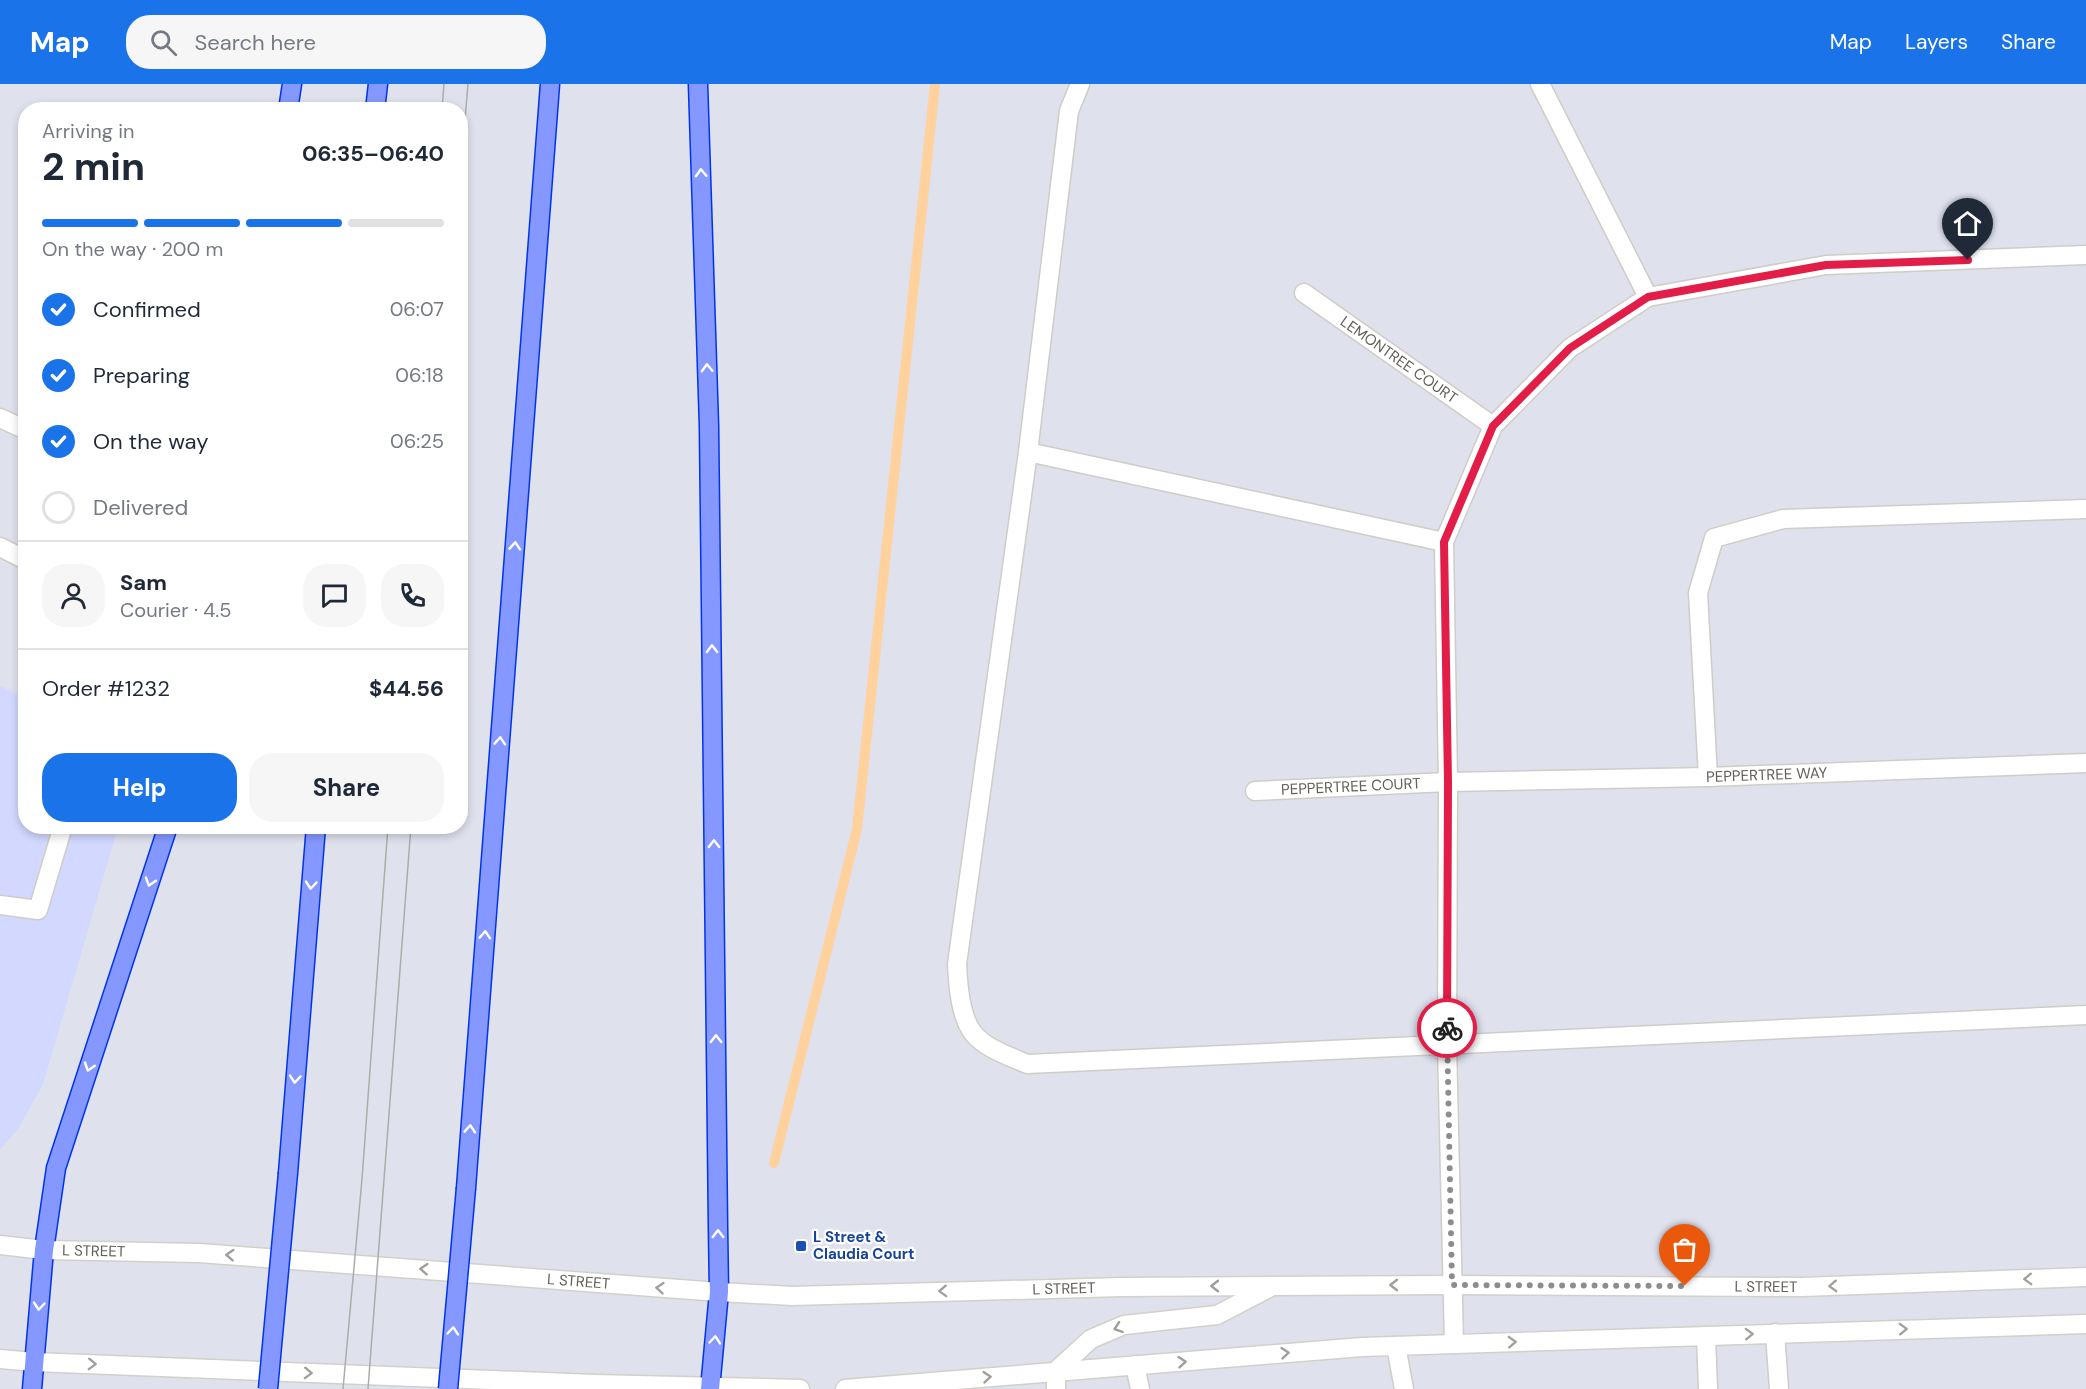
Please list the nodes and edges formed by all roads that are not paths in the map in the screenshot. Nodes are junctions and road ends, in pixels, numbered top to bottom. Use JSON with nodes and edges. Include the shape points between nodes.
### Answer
{"nodes":[{"id":1,"x":292,"y":84,"type":"edge"},
{"id":2,"x":378,"y":84,"type":"edge"},
{"id":3,"x":550,"y":84,"type":"edge"},
{"id":4,"x":698,"y":84,"type":"edge"},
{"id":5,"x":1080,"y":84,"type":"edge"},
{"id":6,"x":1540,"y":84,"type":"edge"},
{"id":7,"x":289,"y":102,"type":"edge"},
{"id":8,"x":376,"y":102,"type":"edge"},
{"id":9,"x":2086,"y":255,"type":"edge"},
{"id":10,"x":1304,"y":293,"type":"dead end"},
{"id":11,"x":1648,"y":297,"type":"junction"},
{"id":12,"x":0,"y":418,"type":"edge"},
{"id":13,"x":18,"y":426,"type":"edge"},
{"id":14,"x":1493,"y":426,"type":"junction"},
{"id":15,"x":1028,"y":452,"type":"junction"},
{"id":16,"x":2086,"y":509,"type":"edge"},
{"id":17,"x":1444,"y":542,"type":"junction"},
{"id":18,"x":0,"y":547,"type":"edge"},
{"id":19,"x":18,"y":556,"type":"edge"},
{"id":20,"x":2086,"y":763,"type":"edge"},
{"id":21,"x":1708,"y":777,"type":"junction"},
{"id":22,"x":1448,"y":782,"type":"junction"},
{"id":23,"x":1255,"y":791,"type":"dead end"},
{"id":24,"x":61,"y":834,"type":"edge"},
{"id":25,"x":165,"y":834,"type":"edge"},
{"id":26,"x":315,"y":834,"type":"edge"},
{"id":27,"x":0,"y":905,"type":"edge"},
{"id":28,"x":2086,"y":1015,"type":"edge"},
{"id":29,"x":1447,"y":1044,"type":"junction"},
{"id":30,"x":0,"y":1245,"type":"edge"},
{"id":31,"x":44,"y":1250,"type":"junction"},
{"id":32,"x":2086,"y":1277,"type":"edge"},
{"id":33,"x":1452,"y":1285,"type":"junction"},
{"id":34,"x":1273,"y":1286,"type":"junction"},
{"id":35,"x":719,"y":1292,"type":"junction"},
{"id":36,"x":2086,"y":1324,"type":"edge"},
{"id":37,"x":1775,"y":1333,"type":"junction"},
{"id":38,"x":1706,"y":1336,"type":"junction"},
{"id":39,"x":1454,"y":1344,"type":"junction"},
{"id":40,"x":1396,"y":1346,"type":"junction"},
{"id":41,"x":0,"y":1359,"type":"edge"},
{"id":42,"x":34,"y":1362,"type":"junction"},
{"id":43,"x":1135,"y":1365,"type":"junction"},
{"id":44,"x":1056,"y":1380,"type":"edge"},
{"id":45,"x":711,"y":1388,"type":"edge"},
{"id":46,"x":32,"y":1389,"type":"edge"},
{"id":47,"x":268,"y":1389,"type":"edge"},
{"id":48,"x":448,"y":1389,"type":"edge"},
{"id":49,"x":800,"y":1389,"type":"edge"},
{"id":50,"x":845,"y":1389,"type":"edge"},
{"id":51,"x":1140,"y":1389,"type":"edge"},
{"id":52,"x":1404,"y":1389,"type":"edge"},
{"id":53,"x":1708,"y":1389,"type":"edge"},
{"id":54,"x":1779,"y":1389,"type":"edge"}],
"edges":[{"from":1,"to":7,"type":"highway"},
{"from":2,"to":8,"type":"highway"},
{"from":48,"to":3,"type":"highway","one_way":true,"bridge":true},
{"from":35,"to":4,"type":"highway","one_way":true,"via":[[709,426]]},
{"from":5,"to":15,"type":"main road","via":[[1069,111]]},
{"from":6,"to":11,"type":"main road"},
{"from":9,"to":11,"type":"main road","via":[[1826,265]]},
{"from":10,"to":14,"type":"main road","name":"LEMONTREE COURT"},
{"from":11,"to":14,"type":"main road","via":[[1570,348]]},
{"from":12,"to":13,"type":"main road"},
{"from":14,"to":17,"type":"main road"},
{"from":15,"to":17,"type":"main road"},
{"from":15,"to":29,"type":"main road","via":[[957,964],[960,1001],[973,1033],[996,1051],[1027,1064]]},
{"from":16,"to":21,"type":"main road","via":[[1783,519],[1714,538],[1698,594]]},
{"from":17,"to":22,"type":"main road"},
{"from":18,"to":19,"type":"main road"},
{"from":20,"to":21,"type":"main road","name":"PEPPERTREE WAY"},
{"from":21,"to":22,"type":"main road","name":"PEPPERTREE WAY"},
{"from":22,"to":23,"type":"main road","name":"PEPPERTREE COURT"},
{"from":22,"to":29,"type":"main road"},
{"from":24,"to":27,"type":"main road","via":[[38,909]]},
{"from":25,"to":31,"type":"highway","one_way":true,"via":[[56,1168]]},
{"from":26,"to":47,"type":"highway","one_way":true,"bridge":true},
{"from":28,"to":29,"type":"main road"},
{"from":29,"to":33,"type":"main road"},
{"from":30,"to":31,"type":"main road","name":"L STREET"},
{"from":35,"to":31,"type":"main road","name":"L STREET","one_way":true,"via":[[199,1253]]},
{"from":31,"to":42,"type":"highway","one_way":true},
{"from":32,"to":33,"type":"main road","name":"L STREET","one_way":true,"via":[[1801,1287]]},
{"from":33,"to":34,"type":"main road","name":"L STREET","one_way":true},
{"from":33,"to":39,"type":"main road"},
{"from":34,"to":35,"type":"main road","name":"L STREET","one_way":true,"via":[[792,1296]]},
{"from":34,"to":44,"type":"main road","one_way":true,"via":[[1217,1316],[1124,1325],[1091,1339]]},
{"from":45,"to":35,"type":"highway","one_way":true},
{"from":37,"to":36,"type":"main road","one_way":true},
{"from":38,"to":37,"type":"main road","one_way":true},
{"from":37,"to":54,"type":"main road"},
{"from":39,"to":38,"type":"main road","one_way":true},
{"from":38,"to":53,"type":"main road"},
{"from":39,"to":40,"type":"main road"},
{"from":43,"to":40,"type":"main road","one_way":true},
{"from":40,"to":52,"type":"main road"},
{"from":41,"to":42,"type":"main road"},
{"from":42,"to":45,"type":"main road","one_way":true},
{"from":42,"to":46,"type":"highway"},
{"from":43,"to":44,"type":"main road"},
{"from":43,"to":51,"type":"main road"},
{"from":50,"to":44,"type":"main road","one_way":true},
{"from":45,"to":49,"type":"main road"}]}
